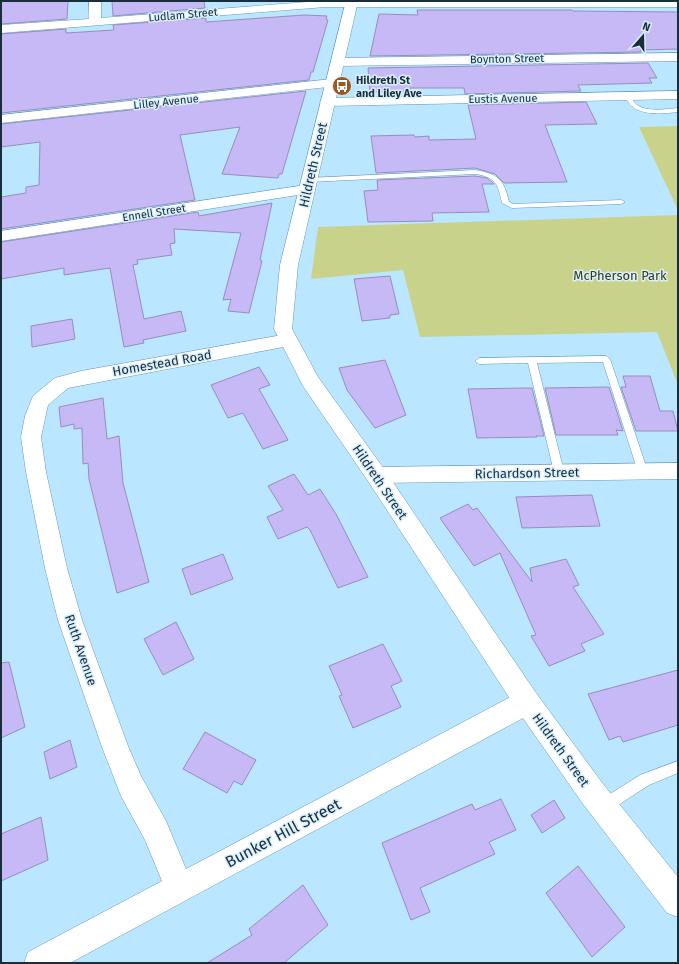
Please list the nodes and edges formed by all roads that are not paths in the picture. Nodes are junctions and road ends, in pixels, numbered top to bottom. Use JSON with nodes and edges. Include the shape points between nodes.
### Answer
{"nodes":[{"id":1,"x":95,"y":1,"type":"edge"},
{"id":2,"x":351,"y":2,"type":"edge"},
{"id":3,"x":678,"y":4,"type":"edge"},
{"id":4,"x":223,"y":6,"type":"edge"},
{"id":5,"x":95,"y":22,"type":"junction"},
{"id":6,"x":1,"y":29,"type":"edge"},
{"id":7,"x":678,"y":57,"type":"edge"},
{"id":8,"x":337,"y":62,"type":"junction"},
{"id":9,"x":330,"y":93,"type":"junction"},
{"id":10,"x":678,"y":95,"type":"edge"},
{"id":11,"x":628,"y":96,"type":"junction"},
{"id":12,"x":678,"y":110,"type":"edge"},
{"id":13,"x":1,"y":119,"type":"edge"},
{"id":14,"x":308,"y":185,"type":"junction"},
{"id":15,"x":622,"y":202,"type":"dead end"},
{"id":16,"x":1,"y":236,"type":"edge"},
{"id":17,"x":288,"y":340,"type":"junction"},
{"id":18,"x":532,"y":360,"type":"junction"},
{"id":19,"x":479,"y":361,"type":"dead end"},
{"id":20,"x":42,"y":399,"type":"joint"},
{"id":21,"x":678,"y":471,"type":"edge"},
{"id":22,"x":559,"y":472,"type":"junction"},
{"id":23,"x":642,"y":472,"type":"junction"},
{"id":24,"x":376,"y":475,"type":"junction"},
{"id":25,"x":527,"y":702,"type":"junction"},
{"id":26,"x":678,"y":767,"type":"edge"},
{"id":27,"x":602,"y":807,"type":"junction"},
{"id":28,"x":179,"y":888,"type":"junction"},
{"id":29,"x":678,"y":902,"type":"edge"},
{"id":30,"x":39,"y":963,"type":"edge"}],
"edges":[{"from":1,"to":5,"type":"street"},
{"from":2,"to":3,"type":"street","name":"Ludlam Street"},
{"from":2,"to":4,"type":"street","name":"Ludlam Street"},
{"from":2,"to":8,"type":"street","name":"Hildreth Street"},
{"from":4,"to":5,"type":"street","name":"Ludlam Street"},
{"from":5,"to":6,"type":"street","name":"Ludlam Street"},
{"from":7,"to":8,"type":"street","name":"Boynton Street"},
{"from":8,"to":9,"type":"street","name":"Hildreth Street"},
{"from":9,"to":11,"type":"street","name":"Eustis Avenue"},
{"from":9,"to":13,"type":"street","name":"Lilley Avenue"},
{"from":9,"to":14,"type":"street","name":"Hildreth Street"},
{"from":10,"to":11,"type":"street","name":"Eustis Avenue"},
{"from":11,"to":12,"type":"lane","via":[[636,108],[655,111]]},
{"from":14,"to":15,"type":"lane","via":[[475,172],[487,173],[497,178],[503,187],[506,203],[512,206]]},
{"from":14,"to":16,"type":"street","name":"Ennell Street"},
{"from":14,"to":17,"type":"street","name":"Hildreth Street","via":[[289,265],[283,329]]},
{"from":17,"to":20,"type":"street","name":"Homestead Road","via":[[81,378],[62,383]]},
{"from":17,"to":24,"type":"street","name":"Hildreth Street","via":[[310,381]]},
{"from":18,"to":19,"type":"lane"},
{"from":18,"to":22,"type":"lane"},
{"from":18,"to":23,"type":"lane","via":[[606,359]]},
{"from":20,"to":28,"type":"street","name":"Ruth Avenue","via":[[31,437],[56,568],[68,612],[115,747],[131,786],[156,831]]},
{"from":21,"to":23,"type":"street","name":"Richardson Street"},
{"from":22,"to":23,"type":"street","name":"Richardson Street"},
{"from":22,"to":24,"type":"street","name":"Richardson Street"},
{"from":24,"to":25,"type":"street","name":"Hildreth Street"},
{"from":25,"to":27,"type":"street","name":"Hildreth Street"},
{"from":25,"to":28,"type":"street","name":"Bunker Hill Street"},
{"from":26,"to":27,"type":"lane","via":[[645,780]]},
{"from":27,"to":29,"type":"street","name":"Hildreth Street"},
{"from":28,"to":30,"type":"street","name":"Bunker Hill Street"}]}
